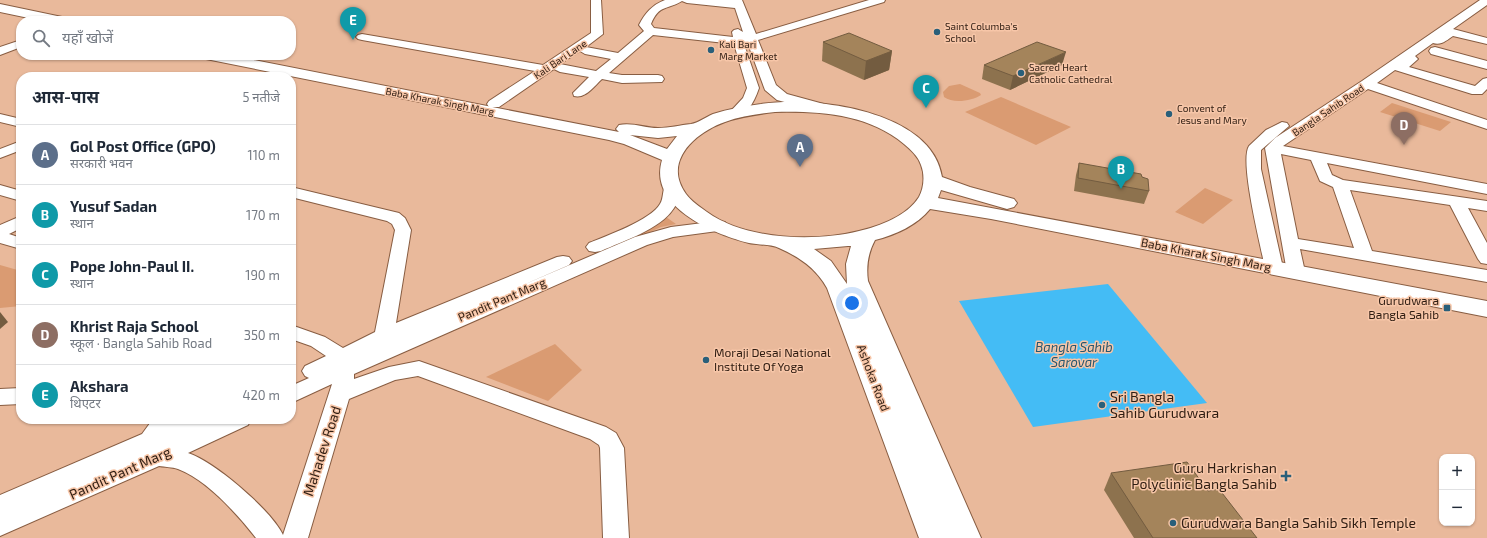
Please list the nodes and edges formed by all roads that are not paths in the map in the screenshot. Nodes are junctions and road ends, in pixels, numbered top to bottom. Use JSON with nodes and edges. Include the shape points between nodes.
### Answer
{"nodes":[{"id":1,"x":596,"y":0,"type":"edge"},
{"id":2,"x":678,"y":0,"type":"edge"},
{"id":3,"x":687,"y":0,"type":"edge"},
{"id":4,"x":855,"y":0,"type":"edge"},
{"id":5,"x":880,"y":0,"type":"edge"},
{"id":6,"x":1471,"y":0,"type":"edge"},
{"id":7,"x":1487,"y":0,"type":"edge"},
{"id":8,"x":734,"y":3,"type":"edge"},
{"id":9,"x":0,"y":8,"type":"edge"},
{"id":10,"x":0,"y":15,"type":"edge"},
{"id":11,"x":38,"y":16,"type":"edge"},
{"id":12,"x":16,"y":18,"type":"edge"},
{"id":13,"x":651,"y":31,"type":"junction"},
{"id":14,"x":362,"y":37,"type":"dead end"},
{"id":15,"x":743,"y":37,"type":"junction"},
{"id":16,"x":1487,"y":41,"type":"edge"},
{"id":17,"x":16,"y":45,"type":"edge"},
{"id":18,"x":1463,"y":46,"type":"dead end"},
{"id":19,"x":585,"y":50,"type":"dead end"},
{"id":20,"x":1434,"y":50,"type":"dead end"},
{"id":21,"x":0,"y":51,"type":"edge"},
{"id":22,"x":1487,"y":52,"type":"edge"},
{"id":23,"x":621,"y":57,"type":"junction"},
{"id":24,"x":231,"y":60,"type":"edge"},
{"id":25,"x":264,"y":60,"type":"edge"},
{"id":26,"x":1487,"y":64,"type":"edge"},
{"id":27,"x":560,"y":68,"type":"dead end"},
{"id":28,"x":545,"y":69,"type":"junction"},
{"id":29,"x":292,"y":72,"type":"edge"},
{"id":30,"x":296,"y":73,"type":"edge"},
{"id":31,"x":598,"y":75,"type":"junction"},
{"id":32,"x":658,"y":79,"type":"dead end"},
{"id":33,"x":1367,"y":84,"type":"junction"},
{"id":34,"x":579,"y":93,"type":"dead end"},
{"id":35,"x":1473,"y":94,"type":"edge"},
{"id":36,"x":494,"y":104,"type":"junction"},
{"id":37,"x":826,"y":109,"type":"junction"},
{"id":38,"x":736,"y":113,"type":"junction"},
{"id":39,"x":0,"y":118,"type":"edge"},
{"id":40,"x":1487,"y":118,"type":"edge"},
{"id":41,"x":16,"y":122,"type":"edge"},
{"id":42,"x":1487,"y":125,"type":"edge"},
{"id":43,"x":699,"y":128,"type":"junction"},
{"id":44,"x":16,"y":147,"type":"edge"},
{"id":45,"x":1272,"y":148,"type":"junction"},
{"id":46,"x":0,"y":154,"type":"edge"},
{"id":47,"x":671,"y":157,"type":"junction"},
{"id":48,"x":1317,"y":157,"type":"junction"},
{"id":49,"x":1409,"y":174,"type":"junction"},
{"id":50,"x":933,"y":180,"type":"junction"},
{"id":51,"x":1340,"y":184,"type":"junction"},
{"id":52,"x":672,"y":187,"type":"junction"},
{"id":53,"x":1487,"y":189,"type":"edge"},
{"id":54,"x":0,"y":190,"type":"edge"},
{"id":55,"x":296,"y":193,"type":"edge"},
{"id":56,"x":16,"y":195,"type":"edge"},
{"id":57,"x":1418,"y":196,"type":"junction"},
{"id":58,"x":1456,"y":201,"type":"junction"},
{"id":59,"x":925,"y":202,"type":"junction"},
{"id":60,"x":1487,"y":206,"type":"edge"},
{"id":61,"x":16,"y":224,"type":"edge"},
{"id":62,"x":719,"y":226,"type":"junction"},
{"id":63,"x":0,"y":232,"type":"edge"},
{"id":64,"x":0,"y":237,"type":"edge"},
{"id":65,"x":866,"y":237,"type":"junction"},
{"id":66,"x":16,"y":242,"type":"edge"},
{"id":67,"x":782,"y":242,"type":"junction"},
{"id":68,"x":614,"y":246,"type":"junction"},
{"id":69,"x":1365,"y":255,"type":"junction"},
{"id":70,"x":1287,"y":259,"type":"junction"},
{"id":71,"x":1487,"y":259,"type":"edge"},
{"id":72,"x":1487,"y":276,"type":"edge"},
{"id":73,"x":1487,"y":296,"type":"edge"},
{"id":74,"x":1487,"y":309,"type":"edge"},
{"id":75,"x":296,"y":334,"type":"edge"},
{"id":76,"x":384,"y":336,"type":"junction"},
{"id":77,"x":342,"y":364,"type":"junction"},
{"id":78,"x":296,"y":379,"type":"edge"},
{"id":79,"x":296,"y":392,"type":"edge"},
{"id":80,"x":340,"y":394,"type":"junction"},
{"id":81,"x":16,"y":396,"type":"edge"},
{"id":82,"x":0,"y":397,"type":"edge"},
{"id":83,"x":163,"y":424,"type":"edge"},
{"id":84,"x":192,"y":424,"type":"edge"},
{"id":85,"x":226,"y":424,"type":"edge"},
{"id":86,"x":154,"y":449,"type":"junction"},
{"id":87,"x":0,"y":506,"type":"edge"},
{"id":88,"x":0,"y":525,"type":"edge"},
{"id":89,"x":272,"y":538,"type":"edge"},
{"id":90,"x":295,"y":538,"type":"edge"},
{"id":91,"x":616,"y":538,"type":"edge"},
{"id":92,"x":935,"y":538,"type":"edge"},
{"id":93,"x":965,"y":538,"type":"edge"}],
"edges":[{"from":1,"to":28,"type":"street","name":"Kali Bari Lane","via":[[598,33]]},
{"from":2,"to":13,"type":"street","via":[[652,11],[645,25]]},
{"from":3,"to":8,"type":"street"},
{"from":4,"to":15,"type":"street"},
{"from":5,"to":15,"type":"street"},
{"from":6,"to":70,"type":"street","name":"Bangla Sahib Road","via":[[1271,133],[1254,149],[1253,170]]},
{"from":7,"to":33,"type":"street","name":"Bangla Sahib Road"},
{"from":8,"to":15,"type":"street"},
{"from":9,"to":11,"type":"main road"},
{"from":10,"to":12,"type":"main road"},
{"from":13,"to":15,"type":"street"},
{"from":13,"to":23,"type":"street"},
{"from":14,"to":28,"type":"street"},
{"from":15,"to":37,"type":"street","via":[[775,92],[782,97]]},
{"from":15,"to":38,"type":"street","via":[[753,88],[749,99]]},
{"from":16,"to":35,"type":"street","via":[[1451,32],[1399,68]]},
{"from":17,"to":21,"type":"street"},
{"from":18,"to":22,"type":"street"},
{"from":19,"to":23,"type":"street"},
{"from":20,"to":26,"type":"street"},
{"from":23,"to":31,"type":"street"},
{"from":24,"to":29,"type":"main road","name":"Baba Kharak Singh Marg"},
{"from":25,"to":36,"type":"main road","name":"Baba Kharak Singh Marg"},
{"from":27,"to":31,"type":"street"},
{"from":28,"to":36,"type":"street","name":"Kali Bari Lane"},
{"from":30,"to":47,"type":"main road","name":"Baba Kharak Singh Marg","via":[[609,135],[630,140]]},
{"from":31,"to":32,"type":"street","via":[[622,79]]},
{"from":31,"to":34,"type":"street"},
{"from":33,"to":42,"type":"street"},
{"from":33,"to":45,"type":"street","name":"Bangla Sahib Road"},
{"from":35,"to":40,"type":"street","via":[[1457,108]]},
{"from":36,"to":43,"type":"main road","name":"Baba Kharak Singh Marg","via":[[635,131],[658,133]]},
{"from":37,"to":38,"type":"main road","via":[[780,107]]},
{"from":37,"to":50,"type":"main road","via":[[882,123],[901,134],[928,160]]},
{"from":38,"to":43,"type":"main road"},
{"from":39,"to":41,"type":"street"},
{"from":43,"to":47,"type":"main road","via":[[682,142]]},
{"from":44,"to":46,"type":"street"},
{"from":45,"to":48,"type":"street"},
{"from":45,"to":70,"type":"street"},
{"from":47,"to":52,"type":"main road","via":[[669,172]]},
{"from":48,"to":49,"type":"street"},
{"from":48,"to":51,"type":"street","via":[[1325,178]]},
{"from":49,"to":53,"type":"street"},
{"from":49,"to":57,"type":"street"},
{"from":50,"to":59,"type":"main road"},
{"from":50,"to":70,"type":"main road","name":"Baba Kharak Singh Marg","via":[[1016,206]]},
{"from":51,"to":57,"type":"street"},
{"from":51,"to":69,"type":"street"},
{"from":52,"to":62,"type":"main road","via":[[694,212]]},
{"from":52,"to":68,"type":"street","name":"Pandit Pant Marg","via":[[666,208]]},
{"from":54,"to":56,"type":"street"},
{"from":55,"to":76,"type":"street","via":[[392,217],[399,222],[403,230]]},
{"from":57,"to":58,"type":"street"},
{"from":58,"to":60,"type":"street"},
{"from":58,"to":71,"type":"street"},
{"from":59,"to":65,"type":"main road","via":[[903,222]]},
{"from":59,"to":70,"type":"main road","name":"Baba Kharak Singh Marg"},
{"from":61,"to":63,"type":"street"},
{"from":62,"to":67,"type":"main road","via":[[742,235]]},
{"from":62,"to":68,"type":"street","name":"Pandit Pant Marg","via":[[671,232]]},
{"from":64,"to":66,"type":"street"},
{"from":65,"to":67,"type":"main road","via":[[825,243]]},
{"from":65,"to":93,"type":"main road","name":"Ashoka Road","via":[[856,258],[857,281]]},
{"from":67,"to":92,"type":"main road","name":"Ashoka Road","via":[[818,261],[827,269],[838,288]]},
{"from":68,"to":76,"type":"street","name":"Pandit Pant Marg"},
{"from":68,"to":77,"type":"street","name":"Pandit Pant Marg","via":[[373,356]]},
{"from":69,"to":70,"type":"street"},
{"from":69,"to":72,"type":"street"},
{"from":70,"to":73,"type":"main road","name":"Baba Kharak Singh Marg"},
{"from":70,"to":74,"type":"main road","name":"Baba Kharak Singh Marg"},
{"from":75,"to":77,"type":"street","via":[[326,344],[335,352]]},
{"from":76,"to":77,"type":"street","name":"Pandit Pant Marg"},
{"from":77,"to":78,"type":"street","name":"Pandit Pant Marg"},
{"from":77,"to":79,"type":"street","name":"Pandit Pant Marg"},
{"from":77,"to":80,"type":"street","name":"Mahadev Road","via":[[344,375]]},
{"from":80,"to":90,"type":"street","name":"Mahadev Road"},
{"from":80,"to":91,"type":"street","via":[[391,372],[419,368],[598,433],[608,439],[612,448]]},
{"from":81,"to":82,"type":"street"},
{"from":83,"to":86,"type":"street"},
{"from":84,"to":86,"type":"street","name":"Pandit Pant Marg"},
{"from":85,"to":86,"type":"street","name":"Pandit Pant Marg"},
{"from":86,"to":87,"type":"street","name":"Pandit Pant Marg"},
{"from":86,"to":88,"type":"street","name":"Pandit Pant Marg"},
{"from":86,"to":89,"type":"street","via":[[185,461],[221,486],[254,516]]}]}
